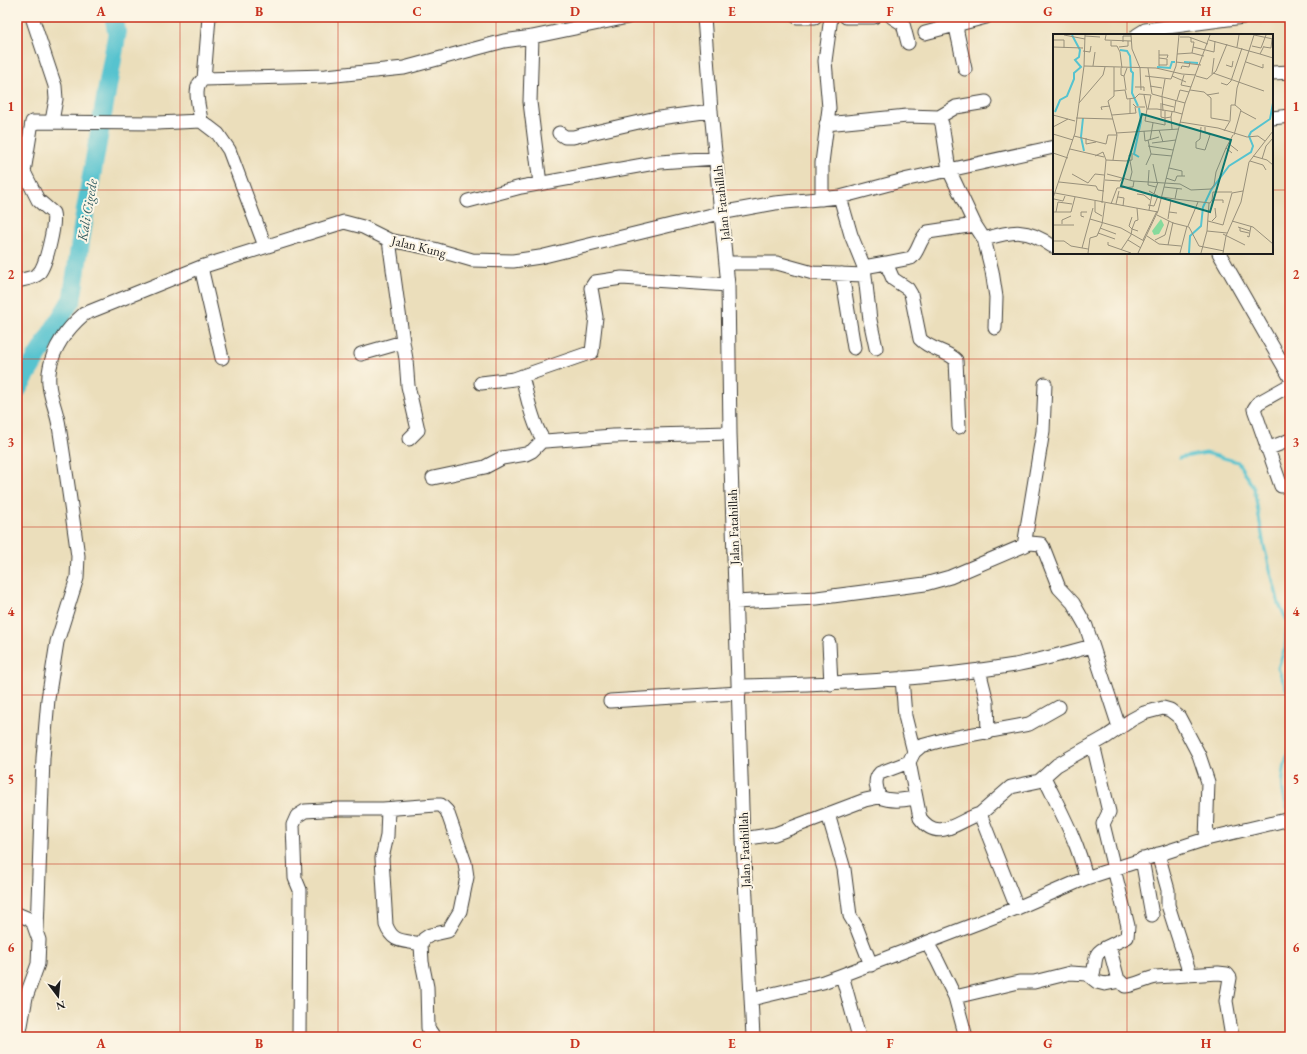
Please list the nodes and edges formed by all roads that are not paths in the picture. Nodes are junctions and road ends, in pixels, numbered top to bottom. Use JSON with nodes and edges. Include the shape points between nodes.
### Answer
{"nodes":[{"id":1,"x":32,"y":17,"type":"edge"},
{"id":2,"x":209,"y":17,"type":"edge"},
{"id":3,"x":628,"y":17,"type":"edge"},
{"id":4,"x":704,"y":17,"type":"edge"},
{"id":5,"x":797,"y":17,"type":"edge"},
{"id":6,"x":815,"y":17,"type":"edge"},
{"id":7,"x":831,"y":17,"type":"edge"},
{"id":8,"x":846,"y":17,"type":"edge"},
{"id":9,"x":855,"y":17,"type":"edge"},
{"id":10,"x":874,"y":17,"type":"edge"},
{"id":11,"x":892,"y":17,"type":"edge"},
{"id":12,"x":986,"y":17,"type":"edge"},
{"id":13,"x":1243,"y":17,"type":"edge"},
{"id":14,"x":957,"y":20,"type":"edge"},
{"id":15,"x":925,"y":33,"type":"dead end"},
{"id":16,"x":1139,"y":34,"type":"edge"},
{"id":17,"x":532,"y":37,"type":"junction"},
{"id":18,"x":908,"y":43,"type":"dead end"},
{"id":19,"x":965,"y":69,"type":"dead end"},
{"id":20,"x":1290,"y":72,"type":"edge"},
{"id":21,"x":1273,"y":73,"type":"edge"},
{"id":22,"x":204,"y":79,"type":"junction"},
{"id":23,"x":986,"y":102,"type":"dead end"},
{"id":24,"x":710,"y":111,"type":"junction"},
{"id":25,"x":1290,"y":116,"type":"edge"},
{"id":26,"x":940,"y":118,"type":"junction"},
{"id":27,"x":1273,"y":118,"type":"edge"},
{"id":28,"x":52,"y":121,"type":"junction"},
{"id":29,"x":201,"y":121,"type":"junction"},
{"id":30,"x":826,"y":124,"type":"junction"},
{"id":31,"x":559,"y":133,"type":"dead end"},
{"id":32,"x":1053,"y":147,"type":"edge"},
{"id":33,"x":716,"y":158,"type":"junction"},
{"id":34,"x":949,"y":170,"type":"junction"},
{"id":35,"x":21,"y":173,"type":"edge"},
{"id":36,"x":540,"y":184,"type":"junction"},
{"id":37,"x":840,"y":197,"type":"junction"},
{"id":38,"x":822,"y":199,"type":"junction"},
{"id":39,"x":468,"y":201,"type":"dead end"},
{"id":40,"x":720,"y":213,"type":"junction"},
{"id":41,"x":975,"y":225,"type":"junction"},
{"id":42,"x":984,"y":239,"type":"junction"},
{"id":43,"x":389,"y":240,"type":"junction"},
{"id":44,"x":264,"y":246,"type":"junction"},
{"id":45,"x":1052,"y":246,"type":"dead end"},
{"id":46,"x":1220,"y":254,"type":"edge"},
{"id":47,"x":727,"y":263,"type":"junction"},
{"id":48,"x":886,"y":263,"type":"junction"},
{"id":49,"x":201,"y":267,"type":"junction"},
{"id":50,"x":864,"y":271,"type":"junction"},
{"id":51,"x":842,"y":274,"type":"junction"},
{"id":52,"x":17,"y":281,"type":"edge"},
{"id":53,"x":728,"y":285,"type":"junction"},
{"id":54,"x":995,"y":328,"type":"dead end"},
{"id":55,"x":402,"y":342,"type":"junction"},
{"id":56,"x":854,"y":348,"type":"dead end"},
{"id":57,"x":876,"y":348,"type":"dead end"},
{"id":58,"x":361,"y":354,"type":"dead end"},
{"id":59,"x":222,"y":358,"type":"dead end"},
{"id":60,"x":522,"y":376,"type":"junction"},
{"id":61,"x":1290,"y":377,"type":"edge"},
{"id":62,"x":481,"y":383,"type":"dead end"},
{"id":63,"x":1045,"y":384,"type":"dead end"},
{"id":64,"x":1290,"y":385,"type":"edge"},
{"id":65,"x":959,"y":427,"type":"dead end"},
{"id":66,"x":730,"y":433,"type":"junction"},
{"id":67,"x":409,"y":439,"type":"dead end"},
{"id":68,"x":543,"y":440,"type":"junction"},
{"id":69,"x":1290,"y":440,"type":"edge"},
{"id":70,"x":1267,"y":449,"type":"junction"},
{"id":71,"x":433,"y":478,"type":"dead end"},
{"id":72,"x":1281,"y":486,"type":"dead end"},
{"id":73,"x":1024,"y":546,"type":"junction"},
{"id":74,"x":735,"y":602,"type":"junction"},
{"id":75,"x":829,"y":643,"type":"dead end"},
{"id":76,"x":1092,"y":646,"type":"junction"},
{"id":77,"x":979,"y":670,"type":"junction"},
{"id":78,"x":902,"y":678,"type":"junction"},
{"id":79,"x":831,"y":684,"type":"junction"},
{"id":80,"x":738,"y":689,"type":"junction"},
{"id":81,"x":610,"y":701,"type":"dead end"},
{"id":82,"x":1059,"y":707,"type":"dead end"},
{"id":83,"x":1118,"y":727,"type":"junction"},
{"id":84,"x":988,"y":733,"type":"junction"},
{"id":85,"x":1093,"y":744,"type":"junction"},
{"id":86,"x":912,"y":757,"type":"junction"},
{"id":87,"x":1044,"y":777,"type":"junction"},
{"id":88,"x":879,"y":797,"type":"junction"},
{"id":89,"x":916,"y":798,"type":"junction"},
{"id":90,"x":388,"y":809,"type":"junction"},
{"id":91,"x":828,"y":814,"type":"junction"},
{"id":92,"x":980,"y":814,"type":"junction"},
{"id":93,"x":1290,"y":819,"type":"edge"},
{"id":94,"x":743,"y":839,"type":"junction"},
{"id":95,"x":1206,"y":839,"type":"junction"},
{"id":96,"x":1158,"y":854,"type":"junction"},
{"id":97,"x":1142,"y":859,"type":"junction"},
{"id":98,"x":1115,"y":868,"type":"junction"},
{"id":99,"x":1086,"y":878,"type":"junction"},
{"id":100,"x":1017,"y":908,"type":"junction"},
{"id":101,"x":17,"y":914,"type":"edge"},
{"id":102,"x":1152,"y":915,"type":"dead end"},
{"id":103,"x":36,"y":930,"type":"junction"},
{"id":104,"x":927,"y":943,"type":"junction"},
{"id":105,"x":421,"y":944,"type":"junction"},
{"id":106,"x":1109,"y":946,"type":"junction"},
{"id":107,"x":871,"y":965,"type":"junction"},
{"id":108,"x":1190,"y":974,"type":"junction"},
{"id":109,"x":842,"y":975,"type":"junction"},
{"id":110,"x":1092,"y":977,"type":"junction"},
{"id":111,"x":1118,"y":980,"type":"junction"},
{"id":112,"x":22,"y":996,"type":"edge"},
{"id":113,"x":955,"y":997,"type":"junction"},
{"id":114,"x":751,"y":999,"type":"junction"},
{"id":115,"x":19,"y":1037,"type":"edge"},
{"id":116,"x":299,"y":1037,"type":"edge"},
{"id":117,"x":434,"y":1037,"type":"edge"},
{"id":118,"x":753,"y":1037,"type":"edge"},
{"id":119,"x":858,"y":1037,"type":"edge"},
{"id":120,"x":966,"y":1037,"type":"edge"},
{"id":121,"x":1232,"y":1037,"type":"edge"}],
"edges":[{"from":1,"to":28,"type":"street","via":[[55,86],[56,99]]},
{"from":2,"to":22,"type":"street"},
{"from":3,"to":17,"type":"street"},
{"from":4,"to":24,"type":"street","name":"Jalan Fatahillah"},
{"from":5,"to":6,"type":"street"},
{"from":7,"to":30,"type":"street","via":[[825,61],[829,108]]},
{"from":8,"to":9,"type":"street"},
{"from":9,"to":10,"type":"street"},
{"from":11,"to":18,"type":"street","via":[[903,24]]},
{"from":12,"to":14,"type":"street"},
{"from":13,"to":16,"type":"street","via":[[1145,30]]},
{"from":14,"to":15,"type":"street"},
{"from":14,"to":19,"type":"street"},
{"from":17,"to":22,"type":"street","via":[[504,41],[404,68],[326,76]]},
{"from":17,"to":36,"type":"street","via":[[530,102]]},
{"from":20,"to":21,"type":"street"},
{"from":22,"to":29,"type":"street","via":[[197,90]]},
{"from":23,"to":26,"type":"street","via":[[956,107]]},
{"from":24,"to":31,"type":"street","via":[[652,119],[573,137]]},
{"from":24,"to":33,"type":"street","name":"Jalan Fatahillah"},
{"from":25,"to":27,"type":"street"},
{"from":26,"to":30,"type":"street","via":[[907,116]]},
{"from":26,"to":34,"type":"street"},
{"from":28,"to":29,"type":"street","via":[[115,124]]},
{"from":28,"to":35,"type":"street","via":[[31,122],[28,157]]},
{"from":29,"to":44,"type":"street","via":[[218,134],[229,150]]},
{"from":30,"to":38,"type":"street"},
{"from":32,"to":34,"type":"street","name":"Jalan Kung"},
{"from":33,"to":36,"type":"street","via":[[660,162]]},
{"from":33,"to":40,"type":"street","name":"Jalan Fatahillah"},
{"from":34,"to":37,"type":"street","name":"Jalan Kung"},
{"from":34,"to":41,"type":"street"},
{"from":35,"to":52,"type":"street","via":[[38,200],[53,213],[54,225],[40,271],[33,277]]},
{"from":36,"to":39,"type":"street"},
{"from":37,"to":38,"type":"street","name":"Jalan Kung"},
{"from":37,"to":50,"type":"street"},
{"from":38,"to":40,"type":"street","name":"Jalan Kung","via":[[775,203]]},
{"from":40,"to":43,"type":"street","name":"Jalan Kung","via":[[540,257],[513,261],[472,260]]},
{"from":40,"to":47,"type":"street","name":"Jalan Fatahillah"},
{"from":41,"to":42,"type":"street"},
{"from":41,"to":48,"type":"street","via":[[928,232],[911,258]]},
{"from":42,"to":45,"type":"street","via":[[1027,232]]},
{"from":42,"to":54,"type":"street","via":[[996,297]]},
{"from":43,"to":44,"type":"street","name":"Jalan Kung","via":[[363,227],[344,222]]},
{"from":43,"to":55,"type":"street"},
{"from":44,"to":49,"type":"street","name":"Jalan Kung"},
{"from":46,"to":61,"type":"street"},
{"from":47,"to":51,"type":"street","via":[[777,263],[813,272]]},
{"from":47,"to":53,"type":"street","name":"Jalan Fatahillah"},
{"from":48,"to":50,"type":"street"},
{"from":48,"to":65,"type":"street","via":[[891,277],[911,294],[920,339],[950,354],[956,360]]},
{"from":49,"to":59,"type":"street"},
{"from":49,"to":103,"type":"street","name":"Jalan Kung","via":[[84,314],[62,338],[50,367],[49,390],[59,424],[78,556],[75,585],[57,642],[48,699]]},
{"from":50,"to":51,"type":"street"},
{"from":50,"to":57,"type":"street"},
{"from":51,"to":56,"type":"street"},
{"from":53,"to":60,"type":"street","via":[[622,278],[595,282],[591,288],[596,317],[592,352]]},
{"from":53,"to":66,"type":"street","name":"Jalan Fatahillah"},
{"from":55,"to":58,"type":"street"},
{"from":55,"to":67,"type":"street","via":[[418,430]]},
{"from":60,"to":62,"type":"street"},
{"from":60,"to":68,"type":"street","via":[[533,416]]},
{"from":63,"to":73,"type":"street","via":[[1043,431]]},
{"from":64,"to":70,"type":"street","via":[[1255,405],[1254,409]]},
{"from":66,"to":68,"type":"street","via":[[613,436],[549,442]]},
{"from":66,"to":74,"type":"street","name":"Jalan Fatahillah"},
{"from":68,"to":71,"type":"street","via":[[526,454],[502,458],[485,467]]},
{"from":69,"to":70,"type":"street"},
{"from":70,"to":72,"type":"street"},
{"from":73,"to":74,"type":"street","via":[[950,577],[925,584],[817,598]]},
{"from":73,"to":76,"type":"street","via":[[1036,544],[1043,547],[1059,588],[1073,603],[1086,626]]},
{"from":74,"to":80,"type":"street","name":"Jalan Fatahillah"},
{"from":75,"to":79,"type":"street"},
{"from":76,"to":77,"type":"street"},
{"from":76,"to":83,"type":"street"},
{"from":77,"to":78,"type":"street"},
{"from":77,"to":84,"type":"street","via":[[987,702]]},
{"from":78,"to":79,"type":"street"},
{"from":78,"to":86,"type":"street"},
{"from":79,"to":80,"type":"street"},
{"from":80,"to":81,"type":"street"},
{"from":80,"to":94,"type":"street","name":"Jalan Fatahillah"},
{"from":82,"to":84,"type":"street","via":[[1029,724]]},
{"from":83,"to":85,"type":"street"},
{"from":83,"to":95,"type":"street","via":[[1144,713],[1163,708],[1179,717],[1199,755],[1208,782]]},
{"from":84,"to":86,"type":"street","via":[[921,746]]},
{"from":85,"to":87,"type":"street","via":[[1057,765]]},
{"from":85,"to":98,"type":"street","via":[[1109,812],[1103,824]]},
{"from":86,"to":88,"type":"street","via":[[877,776],[875,782]]},
{"from":86,"to":89,"type":"street"},
{"from":87,"to":92,"type":"street","via":[[1039,781],[1011,787]]},
{"from":87,"to":99,"type":"street","via":[[1070,831]]},
{"from":88,"to":89,"type":"street","via":[[898,801]]},
{"from":88,"to":91,"type":"street"},
{"from":89,"to":92,"type":"street","via":[[920,818],[924,824],[941,830]]},
{"from":90,"to":105,"type":"street","via":[[387,836],[382,858],[386,925],[389,935],[397,940]]},
{"from":90,"to":105,"type":"street","via":[[436,805],[445,807],[465,863],[466,882],[460,911],[448,931],[430,935]]},
{"from":90,"to":116,"type":"street","via":[[340,808],[305,811],[293,825],[295,878],[300,890]]},
{"from":91,"to":94,"type":"street","via":[[775,834]]},
{"from":91,"to":107,"type":"street","via":[[844,869],[850,916]]},
{"from":92,"to":100,"type":"street"},
{"from":93,"to":95,"type":"street"},
{"from":94,"to":114,"type":"street","name":"Jalan Fatahillah"},
{"from":95,"to":96,"type":"street"},
{"from":96,"to":97,"type":"street"},
{"from":96,"to":108,"type":"street","via":[[1168,890],[1168,905]]},
{"from":97,"to":98,"type":"street"},
{"from":97,"to":102,"type":"street"},
{"from":98,"to":99,"type":"street"},
{"from":98,"to":106,"type":"street","via":[[1126,910],[1128,934],[1127,937]]},
{"from":99,"to":100,"type":"street"},
{"from":100,"to":104,"type":"street"},
{"from":101,"to":103,"type":"street","via":[[29,918]]},
{"from":103,"to":112,"type":"street","name":"Jalan Kung","via":[[39,940],[38,964]]},
{"from":104,"to":107,"type":"street"},
{"from":104,"to":113,"type":"street"},
{"from":105,"to":117,"type":"street","via":[[427,986],[428,1028]]},
{"from":106,"to":110,"type":"street","via":[[1097,953],[1096,968]]},
{"from":106,"to":111,"type":"street"},
{"from":107,"to":109,"type":"street"},
{"from":108,"to":111,"type":"street","via":[[1150,978],[1130,986],[1125,986]]},
{"from":108,"to":121,"type":"street","via":[[1218,973],[1227,974],[1230,978],[1226,1001]]},
{"from":109,"to":114,"type":"street"},
{"from":109,"to":119,"type":"street"},
{"from":110,"to":111,"type":"street","via":[[1097,982],[1105,984]]},
{"from":110,"to":113,"type":"street","via":[[1087,974],[1070,973]]},
{"from":112,"to":115,"type":"street","name":"Jalan Kung"},
{"from":113,"to":120,"type":"street"},
{"from":114,"to":118,"type":"street","name":"Jalan Fatahillah"}]}
